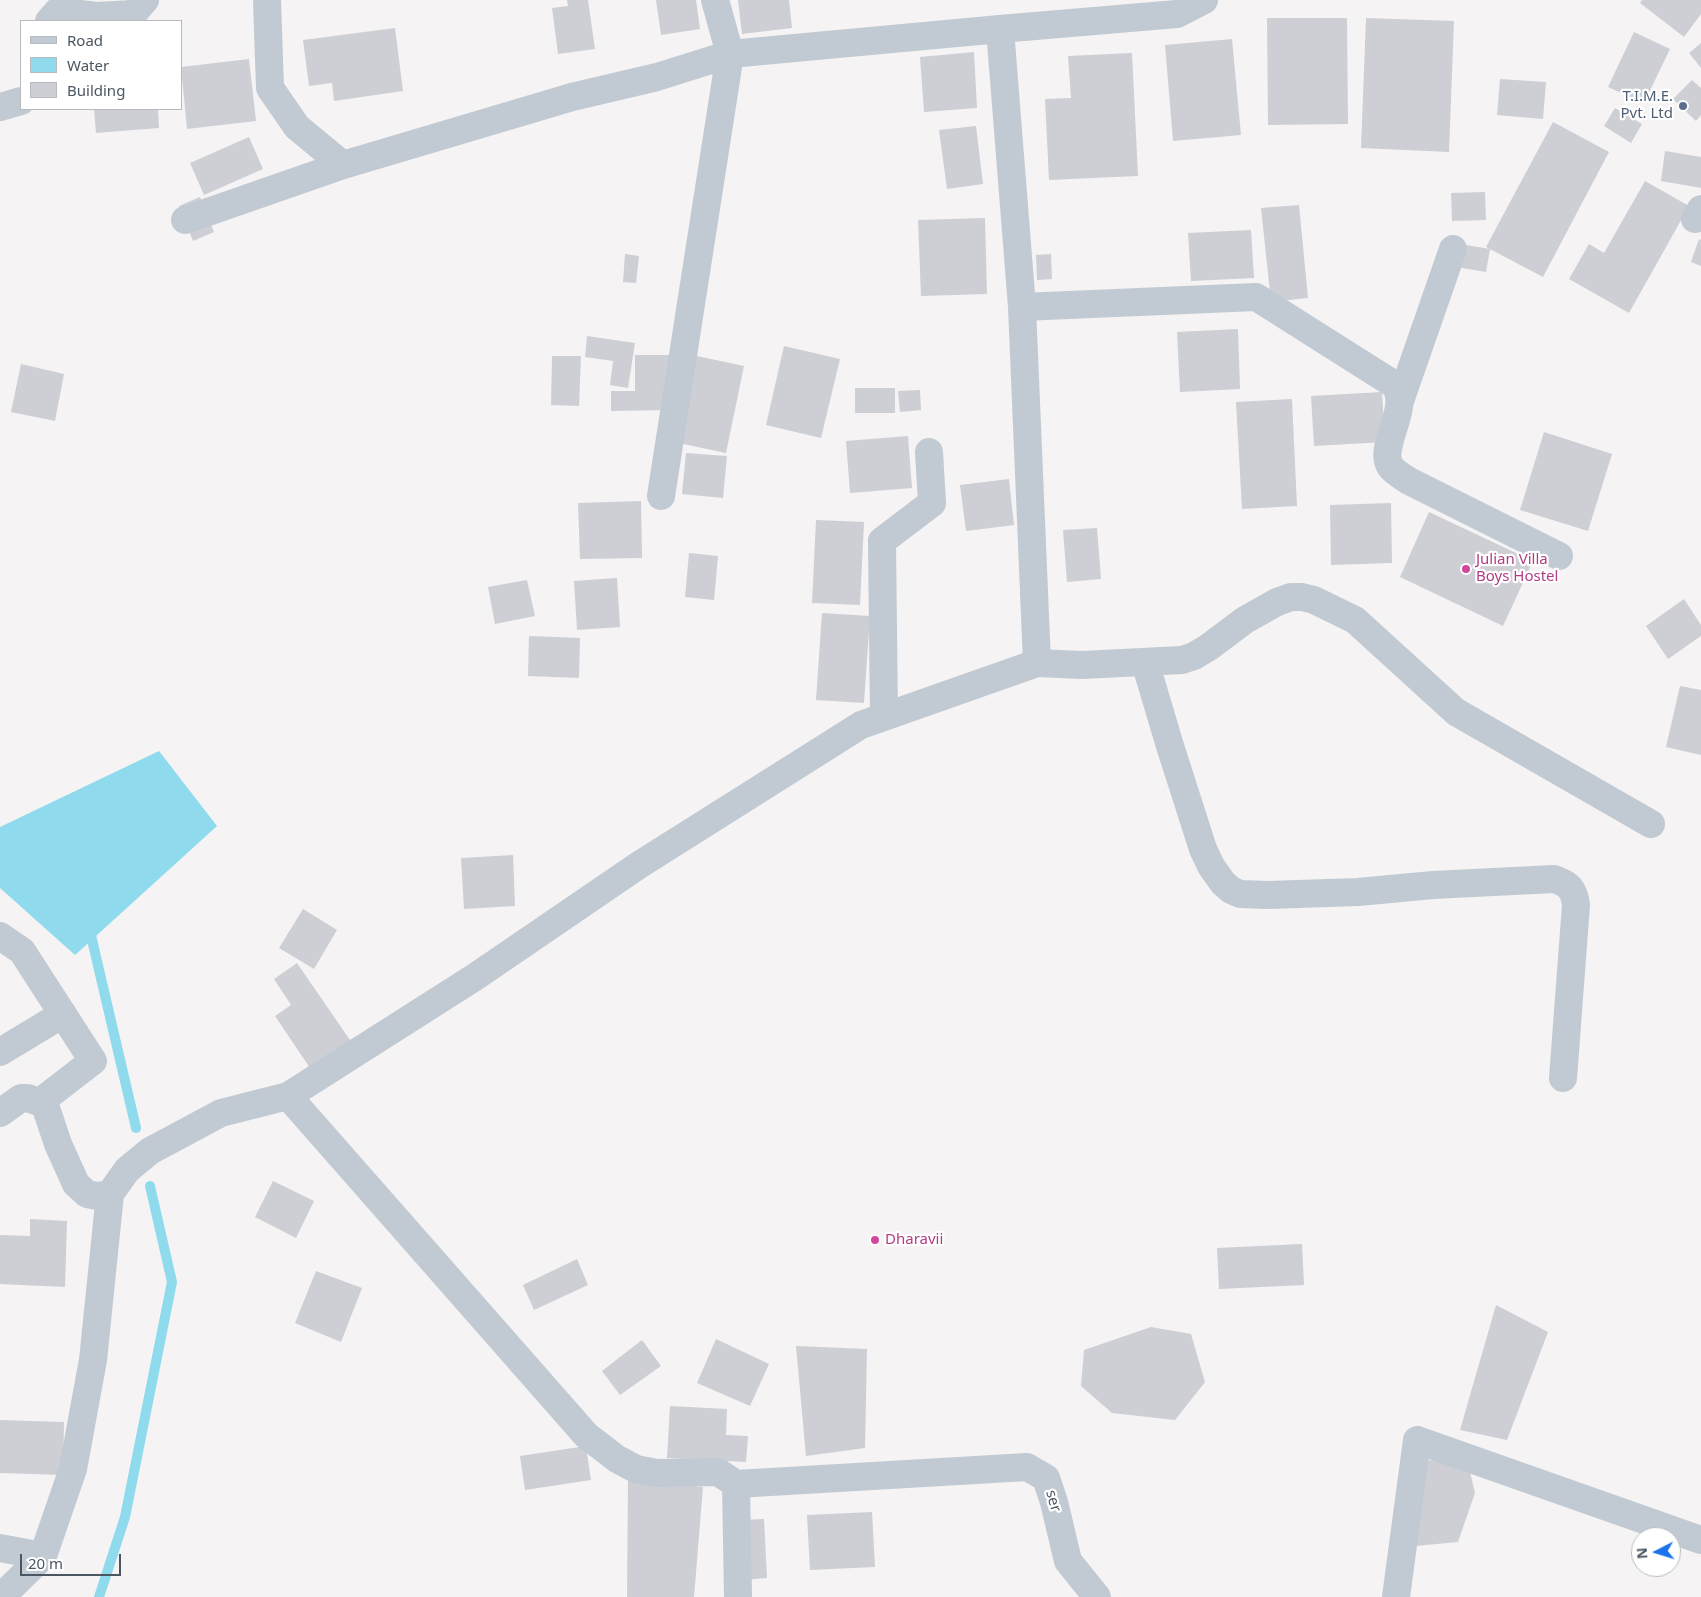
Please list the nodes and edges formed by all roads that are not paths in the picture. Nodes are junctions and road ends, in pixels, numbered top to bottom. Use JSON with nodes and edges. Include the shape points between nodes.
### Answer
{"nodes":[{"id":1,"x":145,"y":0,"type":"edge"},
{"id":2,"x":267,"y":0,"type":"edge"},
{"id":3,"x":715,"y":0,"type":"edge"},
{"id":4,"x":1204,"y":0,"type":"edge"},
{"id":5,"x":51,"y":20,"type":"edge"},
{"id":6,"x":1000,"y":29,"type":"junction"},
{"id":7,"x":730,"y":54,"type":"junction"},
{"id":8,"x":20,"y":101,"type":"edge"},
{"id":9,"x":0,"y":107,"type":"edge"},
{"id":10,"x":343,"y":165,"type":"junction"},
{"id":11,"x":185,"y":220,"type":"dead end"},
{"id":12,"x":1453,"y":249,"type":"dead end"},
{"id":13,"x":1022,"y":306,"type":"junction"},
{"id":14,"x":1400,"y":402,"type":"junction"},
{"id":15,"x":929,"y":452,"type":"dead end"},
{"id":16,"x":662,"y":496,"type":"dead end"},
{"id":17,"x":1558,"y":556,"type":"dead end"},
{"id":18,"x":1145,"y":662,"type":"junction"},
{"id":19,"x":1037,"y":663,"type":"junction"},
{"id":20,"x":884,"y":717,"type":"junction"},
{"id":21,"x":1651,"y":824,"type":"dead end"},
{"id":22,"x":0,"y":936,"type":"edge"},
{"id":23,"x":63,"y":1014,"type":"junction"},
{"id":24,"x":0,"y":1052,"type":"edge"},
{"id":25,"x":1563,"y":1078,"type":"dead end"},
{"id":26,"x":288,"y":1096,"type":"junction"},
{"id":27,"x":40,"y":1102,"type":"junction"},
{"id":28,"x":0,"y":1113,"type":"edge"},
{"id":29,"x":110,"y":1194,"type":"junction"},
{"id":30,"x":736,"y":1484,"type":"junction"},
{"id":31,"x":1701,"y":1540,"type":"edge"},
{"id":32,"x":0,"y":1548,"type":"edge"},
{"id":33,"x":43,"y":1556,"type":"junction"},
{"id":34,"x":1,"y":1597,"type":"edge"},
{"id":35,"x":738,"y":1597,"type":"edge"},
{"id":36,"x":1096,"y":1597,"type":"edge"},
{"id":37,"x":1396,"y":1597,"type":"edge"}],
"edges":[{"from":1,"to":5,"type":"street","via":[[133,14],[96,16],[58,11]]},
{"from":2,"to":10,"type":"street","via":[[270,88],[297,127]]},
{"from":3,"to":7,"type":"street"},
{"from":4,"to":6,"type":"street","via":[[1177,14]]},
{"from":6,"to":7,"type":"street"},
{"from":6,"to":13,"type":"street"},
{"from":7,"to":10,"type":"street"},
{"from":7,"to":16,"type":"street"},
{"from":8,"to":9,"type":"street"},
{"from":10,"to":11,"type":"street"},
{"from":12,"to":14,"type":"street"},
{"from":13,"to":14,"type":"street","via":[[1256,297],[1395,384]]},
{"from":13,"to":19,"type":"street"},
{"from":14,"to":17,"type":"street","via":[[1387,454],[1397,473]]},
{"from":15,"to":20,"type":"street","via":[[932,503],[882,541]]},
{"from":18,"to":19,"type":"street"},
{"from":18,"to":21,"type":"street","via":[[1188,658],[1277,602],[1291,597],[1314,600],[1355,620],[1456,712]]},
{"from":18,"to":25,"type":"street","via":[[1203,849],[1211,866],[1230,890],[1240,894],[1276,895],[1554,879],[1570,888],[1575,894],[1576,905]]},
{"from":19,"to":20,"type":"street"},
{"from":20,"to":26,"type":"street","via":[[861,725],[639,865],[475,976]]},
{"from":22,"to":23,"type":"street","via":[[22,951]]},
{"from":23,"to":24,"type":"street"},
{"from":23,"to":27,"type":"street","via":[[93,1061]]},
{"from":26,"to":29,"type":"street","via":[[221,1113],[150,1151],[127,1170]]},
{"from":26,"to":30,"type":"street","via":[[586,1435],[636,1469],[657,1473],[718,1472]]},
{"from":27,"to":28,"type":"street","via":[[21,1098]]},
{"from":27,"to":29,"type":"street","via":[[46,1108],[76,1184],[87,1194]]},
{"from":29,"to":33,"type":"street","via":[[93,1360],[73,1469]]},
{"from":30,"to":35,"type":"street"},
{"from":30,"to":36,"type":"street","name":"ser","via":[[1027,1467],[1046,1478],[1068,1561]]},
{"from":31,"to":37,"type":"street","via":[[1417,1440]]},
{"from":32,"to":33,"type":"street"},
{"from":33,"to":34,"type":"street"}]}
